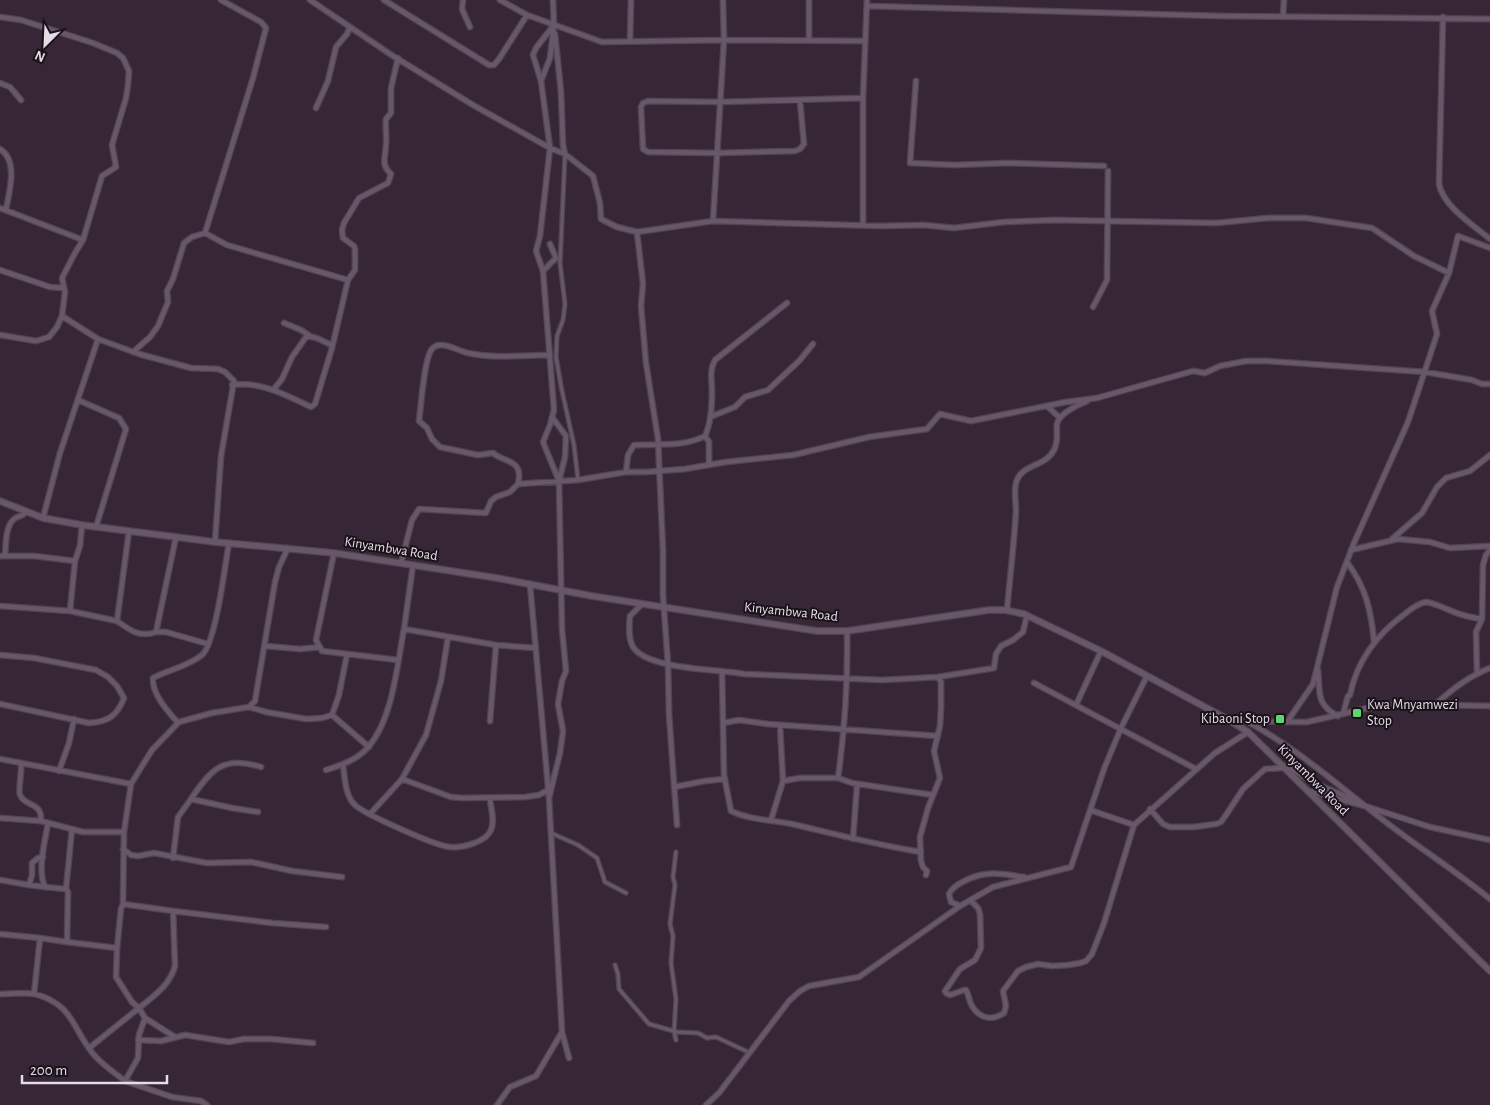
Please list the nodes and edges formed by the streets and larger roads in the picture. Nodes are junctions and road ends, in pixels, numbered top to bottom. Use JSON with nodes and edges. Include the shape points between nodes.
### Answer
{"nodes":[{"id":1,"x":221,"y":0,"type":"edge"},
{"id":2,"x":310,"y":0,"type":"edge"},
{"id":3,"x":384,"y":0,"type":"edge"},
{"id":4,"x":463,"y":0,"type":"edge"},
{"id":5,"x":500,"y":0,"type":"edge"},
{"id":6,"x":553,"y":0,"type":"edge"},
{"id":7,"x":631,"y":0,"type":"edge"},
{"id":8,"x":723,"y":0,"type":"edge"},
{"id":9,"x":809,"y":0,"type":"edge"},
{"id":10,"x":866,"y":0,"type":"edge"},
{"id":11,"x":1284,"y":0,"type":"edge"},
{"id":12,"x":866,"y":6,"type":"junction"},
{"id":13,"x":527,"y":15,"type":"junction"},
{"id":14,"x":1284,"y":16,"type":"junction"},
{"id":15,"x":0,"y":17,"type":"edge"},
{"id":16,"x":1443,"y":17,"type":"junction"},
{"id":17,"x":1490,"y":19,"type":"edge"},
{"id":18,"x":554,"y":25,"type":"junction"},
{"id":19,"x":350,"y":27,"type":"junction"},
{"id":20,"x":470,"y":27,"type":"dead end"},
{"id":21,"x":724,"y":40,"type":"junction"},
{"id":22,"x":808,"y":40,"type":"junction"},
{"id":23,"x":630,"y":41,"type":"junction"},
{"id":24,"x":865,"y":41,"type":"junction"},
{"id":25,"x":398,"y":58,"type":"junction"},
{"id":26,"x":541,"y":81,"type":"junction"},
{"id":27,"x":916,"y":81,"type":"dead end"},
{"id":28,"x":0,"y":83,"type":"edge"},
{"id":29,"x":863,"y":98,"type":"junction"},
{"id":30,"x":20,"y":100,"type":"dead end"},
{"id":31,"x":800,"y":101,"type":"junction"},
{"id":32,"x":720,"y":102,"type":"junction"},
{"id":33,"x":316,"y":108,"type":"dead end"},
{"id":34,"x":550,"y":148,"type":"junction"},
{"id":35,"x":0,"y":149,"type":"edge"},
{"id":36,"x":718,"y":153,"type":"junction"},
{"id":37,"x":565,"y":154,"type":"junction"},
{"id":38,"x":1104,"y":166,"type":"dead end"},
{"id":39,"x":1108,"y":171,"type":"dead end"},
{"id":40,"x":0,"y":208,"type":"edge"},
{"id":41,"x":6,"y":210,"type":"junction"},
{"id":42,"x":713,"y":221,"type":"junction"},
{"id":43,"x":1108,"y":221,"type":"junction"},
{"id":44,"x":863,"y":225,"type":"junction"},
{"id":45,"x":637,"y":232,"type":"junction"},
{"id":46,"x":205,"y":233,"type":"junction"},
{"id":47,"x":1490,"y":239,"type":"edge"},
{"id":48,"x":83,"y":240,"type":"junction"},
{"id":49,"x":550,"y":244,"type":"dead end"},
{"id":50,"x":1490,"y":248,"type":"edge"},
{"id":51,"x":0,"y":270,"type":"edge"},
{"id":52,"x":543,"y":271,"type":"junction"},
{"id":53,"x":1449,"y":273,"type":"junction"},
{"id":54,"x":348,"y":280,"type":"junction"},
{"id":55,"x":64,"y":288,"type":"junction"},
{"id":56,"x":787,"y":303,"type":"dead end"},
{"id":57,"x":1093,"y":306,"type":"dead end"},
{"id":58,"x":62,"y":316,"type":"junction"},
{"id":59,"x":284,"y":323,"type":"dead end"},
{"id":60,"x":0,"y":335,"type":"edge"},
{"id":61,"x":310,"y":336,"type":"junction"},
{"id":62,"x":98,"y":339,"type":"junction"},
{"id":63,"x":813,"y":344,"type":"dead end"},
{"id":64,"x":332,"y":345,"type":"junction"},
{"id":65,"x":133,"y":352,"type":"junction"},
{"id":66,"x":550,"y":356,"type":"junction"},
{"id":67,"x":1425,"y":372,"type":"junction"},
{"id":68,"x":1490,"y":384,"type":"edge"},
{"id":69,"x":232,"y":386,"type":"junction"},
{"id":70,"x":274,"y":390,"type":"junction"},
{"id":71,"x":1093,"y":398,"type":"junction"},
{"id":72,"x":78,"y":400,"type":"junction"},
{"id":73,"x":1048,"y":406,"type":"junction"},
{"id":74,"x":552,"y":417,"type":"junction"},
{"id":75,"x":710,"y":417,"type":"junction"},
{"id":76,"x":1060,"y":418,"type":"junction"},
{"id":77,"x":705,"y":436,"type":"junction"},
{"id":78,"x":658,"y":444,"type":"junction"},
{"id":79,"x":1490,"y":455,"type":"edge"},
{"id":80,"x":709,"y":464,"type":"junction"},
{"id":81,"x":659,"y":471,"type":"junction"},
{"id":82,"x":626,"y":472,"type":"junction"},
{"id":83,"x":578,"y":480,"type":"junction"},
{"id":84,"x":559,"y":481,"type":"junction"},
{"id":85,"x":518,"y":484,"type":"junction"},
{"id":86,"x":0,"y":501,"type":"edge"},
{"id":87,"x":26,"y":512,"type":"junction"},
{"id":88,"x":43,"y":518,"type":"junction"},
{"id":89,"x":82,"y":525,"type":"junction"},
{"id":90,"x":96,"y":527,"type":"junction"},
{"id":91,"x":129,"y":531,"type":"junction"},
{"id":92,"x":176,"y":537,"type":"junction"},
{"id":93,"x":1391,"y":540,"type":"junction"},
{"id":94,"x":214,"y":542,"type":"junction"},
{"id":95,"x":229,"y":543,"type":"junction"},
{"id":96,"x":288,"y":548,"type":"junction"},
{"id":97,"x":1490,"y":548,"type":"edge"},
{"id":98,"x":1351,"y":550,"type":"junction"},
{"id":99,"x":334,"y":553,"type":"junction"},
{"id":100,"x":3,"y":556,"type":"edge"},
{"id":101,"x":75,"y":561,"type":"junction"},
{"id":102,"x":1347,"y":562,"type":"junction"},
{"id":103,"x":401,"y":563,"type":"junction"},
{"id":104,"x":413,"y":565,"type":"junction"},
{"id":105,"x":530,"y":584,"type":"junction"},
{"id":106,"x":561,"y":590,"type":"junction"},
{"id":107,"x":642,"y":604,"type":"junction"},
{"id":108,"x":0,"y":606,"type":"edge"},
{"id":109,"x":664,"y":607,"type":"junction"},
{"id":110,"x":1006,"y":610,"type":"junction"},
{"id":111,"x":70,"y":611,"type":"junction"},
{"id":112,"x":1027,"y":615,"type":"junction"},
{"id":113,"x":1482,"y":619,"type":"junction"},
{"id":114,"x":117,"y":621,"type":"junction"},
{"id":115,"x":404,"y":629,"type":"junction"},
{"id":116,"x":847,"y":631,"type":"junction"},
{"id":117,"x":156,"y":632,"type":"junction"},
{"id":118,"x":448,"y":637,"type":"junction"},
{"id":119,"x":1374,"y":641,"type":"junction"},
{"id":120,"x":208,"y":644,"type":"junction"},
{"id":121,"x":496,"y":645,"type":"junction"},
{"id":122,"x":265,"y":646,"type":"junction"},
{"id":123,"x":320,"y":648,"type":"junction"},
{"id":124,"x":536,"y":648,"type":"junction"},
{"id":125,"x":1101,"y":651,"type":"junction"},
{"id":126,"x":347,"y":654,"type":"junction"},
{"id":127,"x":0,"y":655,"type":"edge"},
{"id":128,"x":398,"y":660,"type":"junction"},
{"id":129,"x":668,"y":664,"type":"junction"},
{"id":130,"x":1318,"y":668,"type":"junction"},
{"id":131,"x":1490,"y":668,"type":"edge"},
{"id":132,"x":722,"y":671,"type":"junction"},
{"id":133,"x":1477,"y":674,"type":"junction"},
{"id":134,"x":1147,"y":676,"type":"junction"},
{"id":135,"x":938,"y":677,"type":"junction"},
{"id":136,"x":848,"y":678,"type":"junction"},
{"id":137,"x":1034,"y":684,"type":"dead end"},
{"id":138,"x":0,"y":704,"type":"edge"},
{"id":139,"x":1436,"y":704,"type":"junction"},
{"id":140,"x":1076,"y":705,"type":"junction"},
{"id":141,"x":1490,"y":706,"type":"edge"},
{"id":142,"x":249,"y":707,"type":"junction"},
{"id":143,"x":1343,"y":714,"type":"junction"},
{"id":144,"x":332,"y":715,"type":"junction"},
{"id":145,"x":1338,"y":716,"type":"junction"},
{"id":146,"x":74,"y":719,"type":"junction"},
{"id":147,"x":490,"y":720,"type":"dead end"},
{"id":148,"x":1229,"y":720,"type":"junction"},
{"id":149,"x":1246,"y":721,"type":"junction"},
{"id":150,"x":1287,"y":722,"type":"junction"},
{"id":151,"x":178,"y":723,"type":"junction"},
{"id":152,"x":723,"y":723,"type":"junction"},
{"id":153,"x":780,"y":725,"type":"junction"},
{"id":154,"x":1121,"y":728,"type":"junction"},
{"id":155,"x":844,"y":730,"type":"junction"},
{"id":156,"x":1248,"y":732,"type":"junction"},
{"id":157,"x":938,"y":736,"type":"junction"},
{"id":158,"x":369,"y":747,"type":"junction"},
{"id":159,"x":0,"y":759,"type":"edge"},
{"id":160,"x":21,"y":764,"type":"junction"},
{"id":161,"x":343,"y":765,"type":"junction"},
{"id":162,"x":1280,"y":766,"type":"junction"},
{"id":163,"x":261,"y":767,"type":"dead end"},
{"id":164,"x":1196,"y":769,"type":"junction"},
{"id":165,"x":59,"y":770,"type":"junction"},
{"id":166,"x":326,"y":770,"type":"dead end"},
{"id":167,"x":838,"y":778,"type":"junction"},
{"id":168,"x":725,"y":779,"type":"junction"},
{"id":169,"x":402,"y":780,"type":"junction"},
{"id":170,"x":783,"y":782,"type":"junction"},
{"id":171,"x":131,"y":784,"type":"junction"},
{"id":172,"x":857,"y":785,"type":"dead end"},
{"id":173,"x":674,"y":787,"type":"junction"},
{"id":174,"x":548,"y":790,"type":"junction"},
{"id":175,"x":1305,"y":791,"type":"junction"},
{"id":176,"x":933,"y":795,"type":"junction"},
{"id":177,"x":191,"y":798,"type":"junction"},
{"id":178,"x":549,"y":798,"type":"junction"},
{"id":179,"x":490,"y":799,"type":"junction"},
{"id":180,"x":1366,"y":807,"type":"junction"},
{"id":181,"x":1150,"y":809,"type":"junction"},
{"id":182,"x":1090,"y":810,"type":"junction"},
{"id":183,"x":258,"y":812,"type":"dead end"},
{"id":184,"x":370,"y":814,"type":"junction"},
{"id":185,"x":0,"y":818,"type":"edge"},
{"id":186,"x":771,"y":820,"type":"junction"},
{"id":187,"x":41,"y":821,"type":"junction"},
{"id":188,"x":48,"y":823,"type":"junction"},
{"id":189,"x":677,"y":825,"type":"dead end"},
{"id":190,"x":1134,"y":825,"type":"junction"},
{"id":191,"x":72,"y":829,"type":"junction"},
{"id":192,"x":124,"y":832,"type":"junction"},
{"id":193,"x":551,"y":833,"type":"junction"},
{"id":194,"x":853,"y":839,"type":"junction"},
{"id":195,"x":1490,"y":840,"type":"edge"},
{"id":196,"x":123,"y":849,"type":"junction"},
{"id":197,"x":676,"y":852,"type":"dead end"},
{"id":198,"x":921,"y":852,"type":"junction"},
{"id":199,"x":43,"y":857,"type":"junction"},
{"id":200,"x":173,"y":858,"type":"junction"},
{"id":201,"x":926,"y":875,"type":"dead end"},
{"id":202,"x":342,"y":877,"type":"dead end"},
{"id":203,"x":1028,"y":877,"type":"junction"},
{"id":204,"x":0,"y":880,"type":"edge"},
{"id":205,"x":29,"y":885,"type":"junction"},
{"id":206,"x":45,"y":887,"type":"junction"},
{"id":207,"x":66,"y":889,"type":"junction"},
{"id":208,"x":626,"y":892,"type":"dead end"},
{"id":209,"x":1490,"y":899,"type":"edge"},
{"id":210,"x":971,"y":901,"type":"junction"},
{"id":211,"x":123,"y":904,"type":"junction"},
{"id":212,"x":960,"y":906,"type":"junction"},
{"id":213,"x":173,"y":911,"type":"junction"},
{"id":214,"x":326,"y":927,"type":"dead end"},
{"id":215,"x":0,"y":934,"type":"edge"},
{"id":216,"x":40,"y":938,"type":"junction"},
{"id":217,"x":67,"y":942,"type":"junction"},
{"id":218,"x":117,"y":948,"type":"junction"},
{"id":219,"x":615,"y":965,"type":"dead end"},
{"id":220,"x":1490,"y":971,"type":"edge"},
{"id":221,"x":0,"y":994,"type":"edge"},
{"id":222,"x":34,"y":994,"type":"junction"},
{"id":223,"x":139,"y":1008,"type":"junction"},
{"id":224,"x":145,"y":1018,"type":"junction"},
{"id":225,"x":562,"y":1032,"type":"junction"},
{"id":226,"x":674,"y":1032,"type":"junction"},
{"id":227,"x":175,"y":1037,"type":"junction"},
{"id":228,"x":138,"y":1040,"type":"junction"},
{"id":229,"x":676,"y":1040,"type":"dead end"},
{"id":230,"x":314,"y":1044,"type":"dead end"},
{"id":231,"x":89,"y":1048,"type":"junction"},
{"id":232,"x":746,"y":1051,"type":"dead end"},
{"id":233,"x":569,"y":1058,"type":"dead end"},
{"id":234,"x":125,"y":1081,"type":"junction"},
{"id":235,"x":207,"y":1105,"type":"edge"},
{"id":236,"x":498,"y":1105,"type":"edge"},
{"id":237,"x":706,"y":1105,"type":"edge"}],
"edges":[{"from":1,"to":46,"type":"street","via":[[266,28],[254,78]]},
{"from":2,"to":19,"type":"street"},
{"from":3,"to":13,"type":"street","via":[[489,65],[494,65],[499,59]]},
{"from":4,"to":20,"type":"street","via":[[462,9]]},
{"from":5,"to":13,"type":"street"},
{"from":6,"to":18,"type":"street"},
{"from":7,"to":23,"type":"street"},
{"from":8,"to":21,"type":"street"},
{"from":9,"to":22,"type":"street"},
{"from":10,"to":12,"type":"street"},
{"from":11,"to":14,"type":"street"},
{"from":12,"to":14,"type":"street"},
{"from":12,"to":24,"type":"street"},
{"from":13,"to":18,"type":"street"},
{"from":14,"to":16,"type":"street"},
{"from":15,"to":48,"type":"street","via":[[20,20],[117,52],[129,71],[126,98],[112,145],[116,168],[102,176]]},
{"from":16,"to":17,"type":"street"},
{"from":16,"to":47,"type":"street","via":[[1439,184],[1450,204]]},
{"from":18,"to":23,"type":"street","via":[[602,42]]},
{"from":18,"to":26,"type":"street","via":[[550,58]]},
{"from":18,"to":26,"type":"street","via":[[533,55]]},
{"from":18,"to":37,"type":"street"},
{"from":19,"to":25,"type":"street"},
{"from":19,"to":33,"type":"street","via":[[336,47],[328,81]]},
{"from":21,"to":22,"type":"street"},
{"from":21,"to":23,"type":"street"},
{"from":21,"to":32,"type":"street"},
{"from":22,"to":24,"type":"street"},
{"from":24,"to":29,"type":"street"},
{"from":25,"to":34,"type":"street"},
{"from":25,"to":54,"type":"street","via":[[391,88],[392,113],[386,119],[383,161],[391,174],[388,184],[360,198],[344,222],[343,238],[355,249],[355,270]]},
{"from":26,"to":34,"type":"street"},
{"from":27,"to":38,"type":"street","via":[[910,163]]},
{"from":28,"to":30,"type":"street","via":[[10,87]]},
{"from":29,"to":31,"type":"street"},
{"from":29,"to":44,"type":"street"},
{"from":31,"to":32,"type":"street"},
{"from":31,"to":36,"type":"street","via":[[804,144],[800,150]]},
{"from":32,"to":36,"type":"street"},
{"from":32,"to":36,"type":"street","via":[[654,100],[643,103],[641,107],[643,149],[648,152]]},
{"from":34,"to":37,"type":"street"},
{"from":34,"to":52,"type":"street","via":[[536,251]]},
{"from":35,"to":41,"type":"street","via":[[9,159],[11,173]]},
{"from":36,"to":42,"type":"street"},
{"from":37,"to":45,"type":"street","via":[[593,176],[601,219]]},
{"from":37,"to":83,"type":"street","via":[[560,263],[565,310],[557,336],[556,358]]},
{"from":39,"to":43,"type":"street"},
{"from":40,"to":41,"type":"street"},
{"from":41,"to":48,"type":"street"},
{"from":42,"to":44,"type":"street"},
{"from":42,"to":45,"type":"street"},
{"from":43,"to":44,"type":"street","via":[[1004,222],[954,228],[924,224]]},
{"from":43,"to":53,"type":"street","via":[[1216,223],[1292,218],[1353,224],[1372,228],[1414,256]]},
{"from":43,"to":57,"type":"street","via":[[1107,280]]},
{"from":45,"to":78,"type":"street","via":[[646,363]]},
{"from":46,"to":54,"type":"street","via":[[227,245]]},
{"from":46,"to":65,"type":"street","via":[[184,244],[158,326]]},
{"from":48,"to":55,"type":"street","via":[[62,278]]},
{"from":49,"to":52,"type":"street","via":[[556,258]]},
{"from":50,"to":53,"type":"street","via":[[1458,236]]},
{"from":51,"to":55,"type":"street","via":[[50,287]]},
{"from":52,"to":66,"type":"street"},
{"from":53,"to":67,"type":"street","via":[[1432,312],[1437,334]]},
{"from":54,"to":64,"type":"street"},
{"from":55,"to":58,"type":"street"},
{"from":56,"to":75,"type":"street","via":[[715,360],[711,368]]},
{"from":58,"to":60,"type":"street","via":[[49,337],[36,341]]},
{"from":58,"to":62,"type":"street"},
{"from":59,"to":61,"type":"street"},
{"from":61,"to":64,"type":"street"},
{"from":61,"to":70,"type":"street","via":[[292,357]]},
{"from":62,"to":65,"type":"street"},
{"from":62,"to":72,"type":"street"},
{"from":63,"to":75,"type":"street","via":[[768,390],[745,397],[735,408]]},
{"from":64,"to":70,"type":"street","via":[[315,404],[311,407]]},
{"from":65,"to":69,"type":"street","via":[[191,368],[225,372],[234,381]]},
{"from":66,"to":74,"type":"street"},
{"from":66,"to":85,"type":"street","via":[[480,355],[441,344],[430,352],[427,362],[418,421],[440,447],[478,455],[493,453],[507,459],[518,470]]},
{"from":67,"to":68,"type":"street"},
{"from":67,"to":71,"type":"street","via":[[1246,361],[1220,366],[1205,373],[1193,371]]},
{"from":67,"to":98,"type":"street","via":[[1402,437]]},
{"from":69,"to":70,"type":"street","via":[[245,383]]},
{"from":69,"to":94,"type":"street","via":[[220,456]]},
{"from":71,"to":73,"type":"street"},
{"from":71,"to":76,"type":"street"},
{"from":72,"to":88,"type":"street"},
{"from":72,"to":90,"type":"street","via":[[119,418],[126,429]]},
{"from":73,"to":76,"type":"street"},
{"from":73,"to":80,"type":"street","via":[[971,421],[940,414],[927,430],[869,437],[792,455]]},
{"from":74,"to":84,"type":"street","via":[[543,442]]},
{"from":74,"to":84,"type":"street","via":[[566,436]]},
{"from":75,"to":77,"type":"street"},
{"from":76,"to":110,"type":"street","via":[[1057,442],[1049,458],[1023,471],[1017,480]]},
{"from":77,"to":78,"type":"street","via":[[679,443]]},
{"from":77,"to":80,"type":"street","via":[[709,442]]},
{"from":78,"to":81,"type":"street"},
{"from":78,"to":82,"type":"street","via":[[634,445],[628,455]]},
{"from":79,"to":93,"type":"street","via":[[1470,471],[1446,478],[1422,512]]},
{"from":80,"to":81,"type":"street"},
{"from":81,"to":82,"type":"street"},
{"from":81,"to":109,"type":"street"},
{"from":82,"to":83,"type":"street"},
{"from":83,"to":84,"type":"street"},
{"from":84,"to":85,"type":"street"},
{"from":84,"to":106,"type":"street"},
{"from":85,"to":103,"type":"street","via":[[510,492],[491,501],[486,513],[418,509]]},
{"from":86,"to":87,"type":"street","name":"Kinyambwa Road"},
{"from":87,"to":88,"type":"street","name":"Kinyambwa Road"},
{"from":87,"to":100,"type":"street","via":[[13,519]]},
{"from":88,"to":89,"type":"street","name":"Kinyambwa Road"},
{"from":89,"to":90,"type":"street","name":"Kinyambwa Road"},
{"from":89,"to":101,"type":"street"},
{"from":90,"to":91,"type":"street","name":"Kinyambwa Road"},
{"from":91,"to":92,"type":"street","name":"Kinyambwa Road"},
{"from":91,"to":114,"type":"street"},
{"from":92,"to":94,"type":"street","name":"Kinyambwa Road"},
{"from":92,"to":117,"type":"street"},
{"from":93,"to":97,"type":"street","via":[[1430,542],[1450,548]]},
{"from":93,"to":98,"type":"street"},
{"from":94,"to":95,"type":"street","name":"Kinyambwa Road"},
{"from":95,"to":96,"type":"street","name":"Kinyambwa Road"},
{"from":95,"to":120,"type":"street"},
{"from":96,"to":99,"type":"street","name":"Kinyambwa Road"},
{"from":96,"to":122,"type":"street","via":[[275,582]]},
{"from":97,"to":113,"type":"street","via":[[1484,559]]},
{"from":98,"to":102,"type":"street"},
{"from":99,"to":103,"type":"street","name":"Kinyambwa Road"},
{"from":99,"to":123,"type":"street","via":[[316,640]]},
{"from":100,"to":101,"type":"street"},
{"from":101,"to":111,"type":"street"},
{"from":102,"to":119,"type":"street","via":[[1356,573],[1368,601]]},
{"from":102,"to":130,"type":"street","via":[[1335,594]]},
{"from":103,"to":104,"type":"street","name":"Kinyambwa Road"},
{"from":104,"to":105,"type":"street","name":"Kinyambwa Road"},
{"from":104,"to":115,"type":"street"},
{"from":105,"to":106,"type":"street","name":"Kinyambwa Road"},
{"from":105,"to":124,"type":"street"},
{"from":106,"to":107,"type":"street","name":"Kinyambwa Road"},
{"from":106,"to":178,"type":"street","via":[[566,671],[558,704],[563,731]]},
{"from":107,"to":109,"type":"street","name":"Kinyambwa Road"},
{"from":107,"to":129,"type":"street","via":[[630,616],[634,647],[648,658]]},
{"from":108,"to":111,"type":"street"},
{"from":109,"to":116,"type":"street","name":"Kinyambwa Road","via":[[808,630]]},
{"from":109,"to":129,"type":"street"},
{"from":110,"to":112,"type":"street","name":"Kinyambwa Road"},
{"from":110,"to":116,"type":"street","name":"Kinyambwa Road"},
{"from":111,"to":114,"type":"street"},
{"from":112,"to":125,"type":"street","name":"Kinyambwa Road"},
{"from":112,"to":135,"type":"street","via":[[1023,632],[1001,646],[996,654],[994,668]]},
{"from":113,"to":119,"type":"street","via":[[1425,602],[1399,618]]},
{"from":113,"to":133,"type":"street","via":[[1476,632]]},
{"from":114,"to":117,"type":"street","via":[[146,636]]},
{"from":115,"to":118,"type":"street"},
{"from":115,"to":128,"type":"street"},
{"from":116,"to":136,"type":"street"},
{"from":117,"to":120,"type":"street"},
{"from":118,"to":121,"type":"street"},
{"from":118,"to":169,"type":"street","via":[[430,725]]},
{"from":119,"to":143,"type":"street","via":[[1360,663]]},
{"from":120,"to":151,"type":"street","via":[[203,654],[187,665],[153,678],[158,698]]},
{"from":121,"to":124,"type":"street"},
{"from":121,"to":147,"type":"street"},
{"from":122,"to":123,"type":"street"},
{"from":122,"to":142,"type":"street","via":[[255,701]]},
{"from":123,"to":126,"type":"street"},
{"from":124,"to":174,"type":"street"},
{"from":125,"to":134,"type":"street","name":"Kinyambwa Road"},
{"from":125,"to":140,"type":"street"},
{"from":126,"to":128,"type":"street"},
{"from":126,"to":144,"type":"street","via":[[340,695]]},
{"from":127,"to":146,"type":"street","via":[[96,670],[108,677],[123,695],[123,702],[107,721],[89,723]]},
{"from":128,"to":158,"type":"street","via":[[383,726]]},
{"from":129,"to":132,"type":"street"},
{"from":129,"to":173,"type":"street"},
{"from":130,"to":145,"type":"street","via":[[1321,700],[1324,707]]},
{"from":130,"to":150,"type":"street","via":[[1308,693]]},
{"from":131,"to":133,"type":"street"},
{"from":132,"to":136,"type":"street"},
{"from":132,"to":152,"type":"street"},
{"from":133,"to":139,"type":"street"},
{"from":134,"to":148,"type":"street","name":"Kinyambwa Road"},
{"from":134,"to":154,"type":"street"},
{"from":135,"to":136,"type":"street"},
{"from":135,"to":157,"type":"street","via":[[941,682]]},
{"from":136,"to":155,"type":"street"},
{"from":137,"to":140,"type":"street"},
{"from":138,"to":146,"type":"street"},
{"from":139,"to":141,"type":"street"},
{"from":139,"to":143,"type":"street","via":[[1383,706]]},
{"from":140,"to":154,"type":"street"},
{"from":142,"to":144,"type":"street","via":[[306,719]]},
{"from":142,"to":151,"type":"street"},
{"from":143,"to":145,"type":"street"},
{"from":144,"to":158,"type":"street"},
{"from":145,"to":150,"type":"street"},
{"from":146,"to":165,"type":"street"},
{"from":148,"to":149,"type":"street"},
{"from":148,"to":156,"type":"street","name":"Kinyambwa Road"},
{"from":149,"to":150,"type":"street"},
{"from":149,"to":180,"type":"street","via":[[1270,734]]},
{"from":151,"to":171,"type":"street","via":[[152,750]]},
{"from":152,"to":153,"type":"street","via":[[739,720]]},
{"from":152,"to":168,"type":"street"},
{"from":153,"to":155,"type":"street"},
{"from":153,"to":170,"type":"street"},
{"from":154,"to":164,"type":"street"},
{"from":154,"to":182,"type":"street"},
{"from":155,"to":157,"type":"street"},
{"from":155,"to":167,"type":"street"},
{"from":156,"to":162,"type":"street","name":"Kinyambwa Road"},
{"from":156,"to":164,"type":"street"},
{"from":157,"to":176,"type":"street","via":[[934,751],[940,778]]},
{"from":158,"to":161,"type":"street"},
{"from":159,"to":160,"type":"street"},
{"from":160,"to":165,"type":"street"},
{"from":160,"to":187,"type":"street","via":[[20,794],[22,799],[39,810]]},
{"from":161,"to":166,"type":"street"},
{"from":161,"to":184,"type":"street","via":[[350,798]]},
{"from":162,"to":175,"type":"street","name":"Kinyambwa Road"},
{"from":162,"to":180,"type":"street","via":[[1291,768],[1316,784]]},
{"from":162,"to":181,"type":"street","via":[[1265,769],[1243,789],[1221,822],[1216,824],[1170,827]]},
{"from":163,"to":177,"type":"street","via":[[242,762],[225,765],[210,773]]},
{"from":164,"to":181,"type":"street"},
{"from":165,"to":171,"type":"street"},
{"from":167,"to":170,"type":"street","via":[[800,778]]},
{"from":167,"to":176,"type":"street"},
{"from":168,"to":173,"type":"street"},
{"from":168,"to":186,"type":"street","via":[[731,811],[744,817]]},
{"from":169,"to":179,"type":"street","via":[[451,797]]},
{"from":169,"to":184,"type":"street"},
{"from":170,"to":186,"type":"street"},
{"from":171,"to":192,"type":"street"},
{"from":172,"to":194,"type":"street"},
{"from":173,"to":189,"type":"street"},
{"from":174,"to":178,"type":"street"},
{"from":174,"to":179,"type":"street","via":[[539,795]]},
{"from":175,"to":180,"type":"street"},
{"from":175,"to":220,"type":"street","name":"Kinyambwa Road"},
{"from":176,"to":198,"type":"street","via":[[920,838]]},
{"from":177,"to":183,"type":"street"},
{"from":177,"to":200,"type":"street","via":[[178,817]]},
{"from":178,"to":193,"type":"street"},
{"from":179,"to":184,"type":"street","via":[[491,831],[465,846],[449,847]]},
{"from":180,"to":195,"type":"street","via":[[1430,827]]},
{"from":180,"to":209,"type":"street"},
{"from":181,"to":190,"type":"street"},
{"from":182,"to":190,"type":"street"},
{"from":182,"to":203,"type":"street","via":[[1071,867]]},
{"from":185,"to":187,"type":"street"},
{"from":186,"to":194,"type":"street"},
{"from":187,"to":188,"type":"street"},
{"from":188,"to":191,"type":"street"},
{"from":188,"to":199,"type":"street"},
{"from":190,"to":210,"type":"street","via":[[1092,954],[1080,964],[1038,964],[1022,968],[1003,991],[1004,1013],[990,1018],[984,1018],[972,1006],[966,990],[950,995],[945,991],[960,970],[975,960],[981,948],[980,914]]},
{"from":191,"to":192,"type":"street"},
{"from":191,"to":207,"type":"street"},
{"from":192,"to":196,"type":"street"},
{"from":193,"to":208,"type":"street","via":[[597,858],[605,882]]},
{"from":193,"to":225,"type":"street"},
{"from":194,"to":198,"type":"street"},
{"from":196,"to":200,"type":"street","via":[[131,855],[154,854]]},
{"from":196,"to":211,"type":"street"},
{"from":197,"to":226,"type":"street","via":[[670,924],[676,1004]]},
{"from":198,"to":201,"type":"street"},
{"from":199,"to":205,"type":"street","via":[[32,863]]},
{"from":199,"to":206,"type":"street","via":[[41,868]]},
{"from":200,"to":202,"type":"street","via":[[207,863],[251,862],[292,872]]},
{"from":203,"to":210,"type":"street","via":[[993,887]]},
{"from":203,"to":212,"type":"street","via":[[988,874],[964,881],[949,894],[951,902]]},
{"from":204,"to":205,"type":"street"},
{"from":205,"to":206,"type":"street"},
{"from":206,"to":207,"type":"street"},
{"from":207,"to":217,"type":"street"},
{"from":210,"to":212,"type":"street"},
{"from":211,"to":213,"type":"street"},
{"from":211,"to":218,"type":"street"},
{"from":212,"to":237,"type":"street","via":[[859,977],[823,982],[800,991]]},
{"from":213,"to":214,"type":"street"},
{"from":213,"to":223,"type":"street","via":[[175,966],[172,975]]},
{"from":215,"to":216,"type":"street"},
{"from":216,"to":217,"type":"street"},
{"from":216,"to":222,"type":"street"},
{"from":217,"to":218,"type":"street"},
{"from":218,"to":223,"type":"street","via":[[116,977]]},
{"from":219,"to":226,"type":"street","via":[[619,988],[640,1015],[648,1024]]},
{"from":221,"to":222,"type":"street"},
{"from":222,"to":231,"type":"street","via":[[61,1006]]},
{"from":223,"to":224,"type":"street"},
{"from":223,"to":231,"type":"street"},
{"from":224,"to":227,"type":"street"},
{"from":224,"to":228,"type":"street"},
{"from":225,"to":233,"type":"street"},
{"from":225,"to":236,"type":"street","via":[[536,1076],[510,1087]]},
{"from":226,"to":229,"type":"street"},
{"from":226,"to":232,"type":"street","via":[[716,1037]]},
{"from":227,"to":228,"type":"street","via":[[162,1041]]},
{"from":227,"to":230,"type":"street","via":[[194,1035],[229,1042],[271,1039]]},
{"from":228,"to":234,"type":"street","via":[[138,1058]]},
{"from":231,"to":234,"type":"street"},
{"from":234,"to":235,"type":"street"}]}
